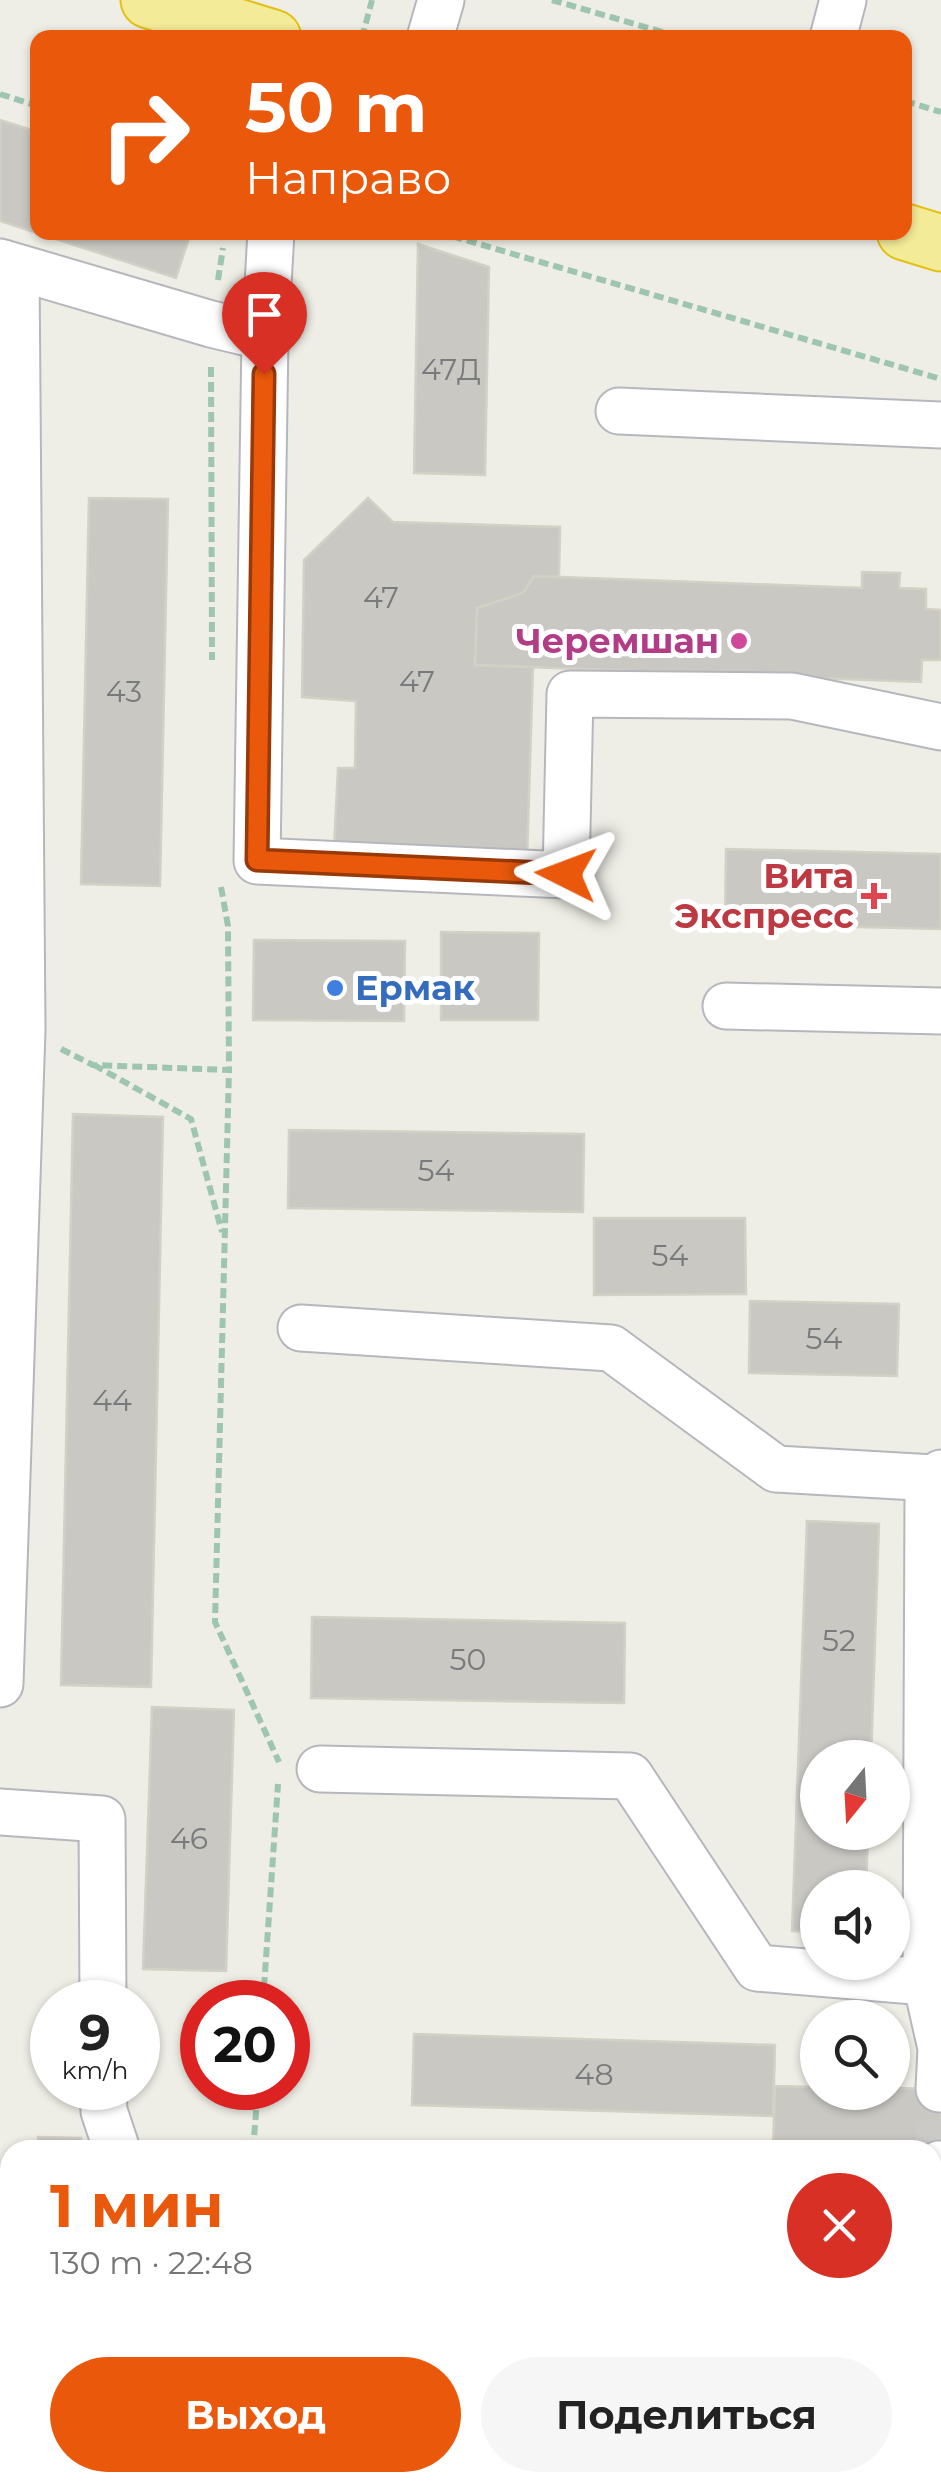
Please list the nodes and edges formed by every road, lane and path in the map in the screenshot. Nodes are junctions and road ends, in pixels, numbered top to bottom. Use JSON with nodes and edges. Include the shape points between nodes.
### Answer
{"nodes":[{"id":1,"x":149,"y":0,"type":"edge"},
{"id":2,"x":372,"y":0,"type":"edge"},
{"id":3,"x":442,"y":0,"type":"edge"},
{"id":4,"x":552,"y":0,"type":"edge"},
{"id":5,"x":843,"y":0,"type":"edge"},
{"id":6,"x":247,"y":30,"type":"edge"},
{"id":7,"x":364,"y":30,"type":"edge"},
{"id":8,"x":433,"y":30,"type":"edge"},
{"id":9,"x":655,"y":30,"type":"edge"},
{"id":10,"x":835,"y":30,"type":"edge"},
{"id":11,"x":0,"y":94,"type":"edge"},
{"id":12,"x":30,"y":103,"type":"edge"},
{"id":13,"x":912,"y":103,"type":"edge"},
{"id":14,"x":941,"y":112,"type":"edge"},
{"id":15,"x":912,"y":234,"type":"edge"},
{"id":16,"x":270,"y":240,"type":"edge"},
{"id":17,"x":465,"y":240,"type":"edge"},
{"id":18,"x":941,"y":244,"type":"edge"},
{"id":19,"x":8,"y":264,"type":"edge"},
{"id":20,"x":265,"y":337,"type":"junction"},
{"id":21,"x":941,"y":379,"type":"edge"},
{"id":22,"x":619,"y":410,"type":"dead end"},
{"id":23,"x":941,"y":425,"type":"edge"},
{"id":24,"x":941,"y":728,"type":"edge"},
{"id":25,"x":10,"y":946,"type":"edge"},
{"id":26,"x":726,"y":1006,"type":"dead end"},
{"id":27,"x":941,"y":1010,"type":"edge"},
{"id":28,"x":22,"y":1030,"type":"junction"},
{"id":29,"x":93,"y":1065,"type":"junction"},
{"id":30,"x":225,"y":1242,"type":"junction"},
{"id":31,"x":301,"y":1328,"type":"dead end"},
{"id":32,"x":5,"y":1446,"type":"edge"},
{"id":33,"x":939,"y":1477,"type":"edge"},
{"id":34,"x":0,"y":1684,"type":"edge"},
{"id":35,"x":292,"y":1771,"type":"junction"},
{"id":36,"x":0,"y":1812,"type":"edge"},
{"id":37,"x":103,"y":1980,"type":"edge"},
{"id":38,"x":266,"y":1980,"type":"edge"},
{"id":39,"x":926,"y":1982,"type":"junction"},
{"id":40,"x":940,"y":2062,"type":"edge"},
{"id":41,"x":104,"y":2110,"type":"edge"},
{"id":42,"x":257,"y":2110,"type":"edge"},
{"id":43,"x":114,"y":2140,"type":"edge"},
{"id":44,"x":255,"y":2140,"type":"edge"}],
"edges":[{"from":1,"to":6,"type":"highway"},
{"from":2,"to":7,"type":"path"},
{"from":3,"to":8,"type":"street"},
{"from":4,"to":9,"type":"path"},
{"from":5,"to":10,"type":"street"},
{"from":11,"to":12,"type":"path"},
{"from":13,"to":14,"type":"path"},
{"from":15,"to":18,"type":"highway"},
{"from":16,"to":20,"type":"street"},
{"from":17,"to":21,"type":"path"},
{"from":19,"to":20,"type":"street"},
{"from":19,"to":25,"type":"street"},
{"from":20,"to":24,"type":"street","via":[[257,860],[566,874],[570,694],[792,696]]},
{"from":22,"to":23,"type":"street"},
{"from":25,"to":28,"type":"street"},
{"from":26,"to":27,"type":"street"},
{"from":28,"to":29,"type":"path"},
{"from":28,"to":32,"type":"street"},
{"from":29,"to":30,"type":"path","via":[[190,1119]]},
{"from":29,"to":30,"type":"path","via":[[229,1070]]},
{"from":30,"to":35,"type":"path","via":[[216,1622]]},
{"from":31,"to":33,"type":"street","via":[[610,1348],[776,1469]]},
{"from":32,"to":34,"type":"street"},
{"from":33,"to":39,"type":"street","via":[[928,1493]]},
{"from":35,"to":38,"type":"path"},
{"from":35,"to":39,"type":"street","via":[[630,1776],[757,1968]]},
{"from":36,"to":37,"type":"street","via":[[102,1818]]},
{"from":39,"to":40,"type":"street"},
{"from":41,"to":43,"type":"street"},
{"from":42,"to":44,"type":"path"}]}
